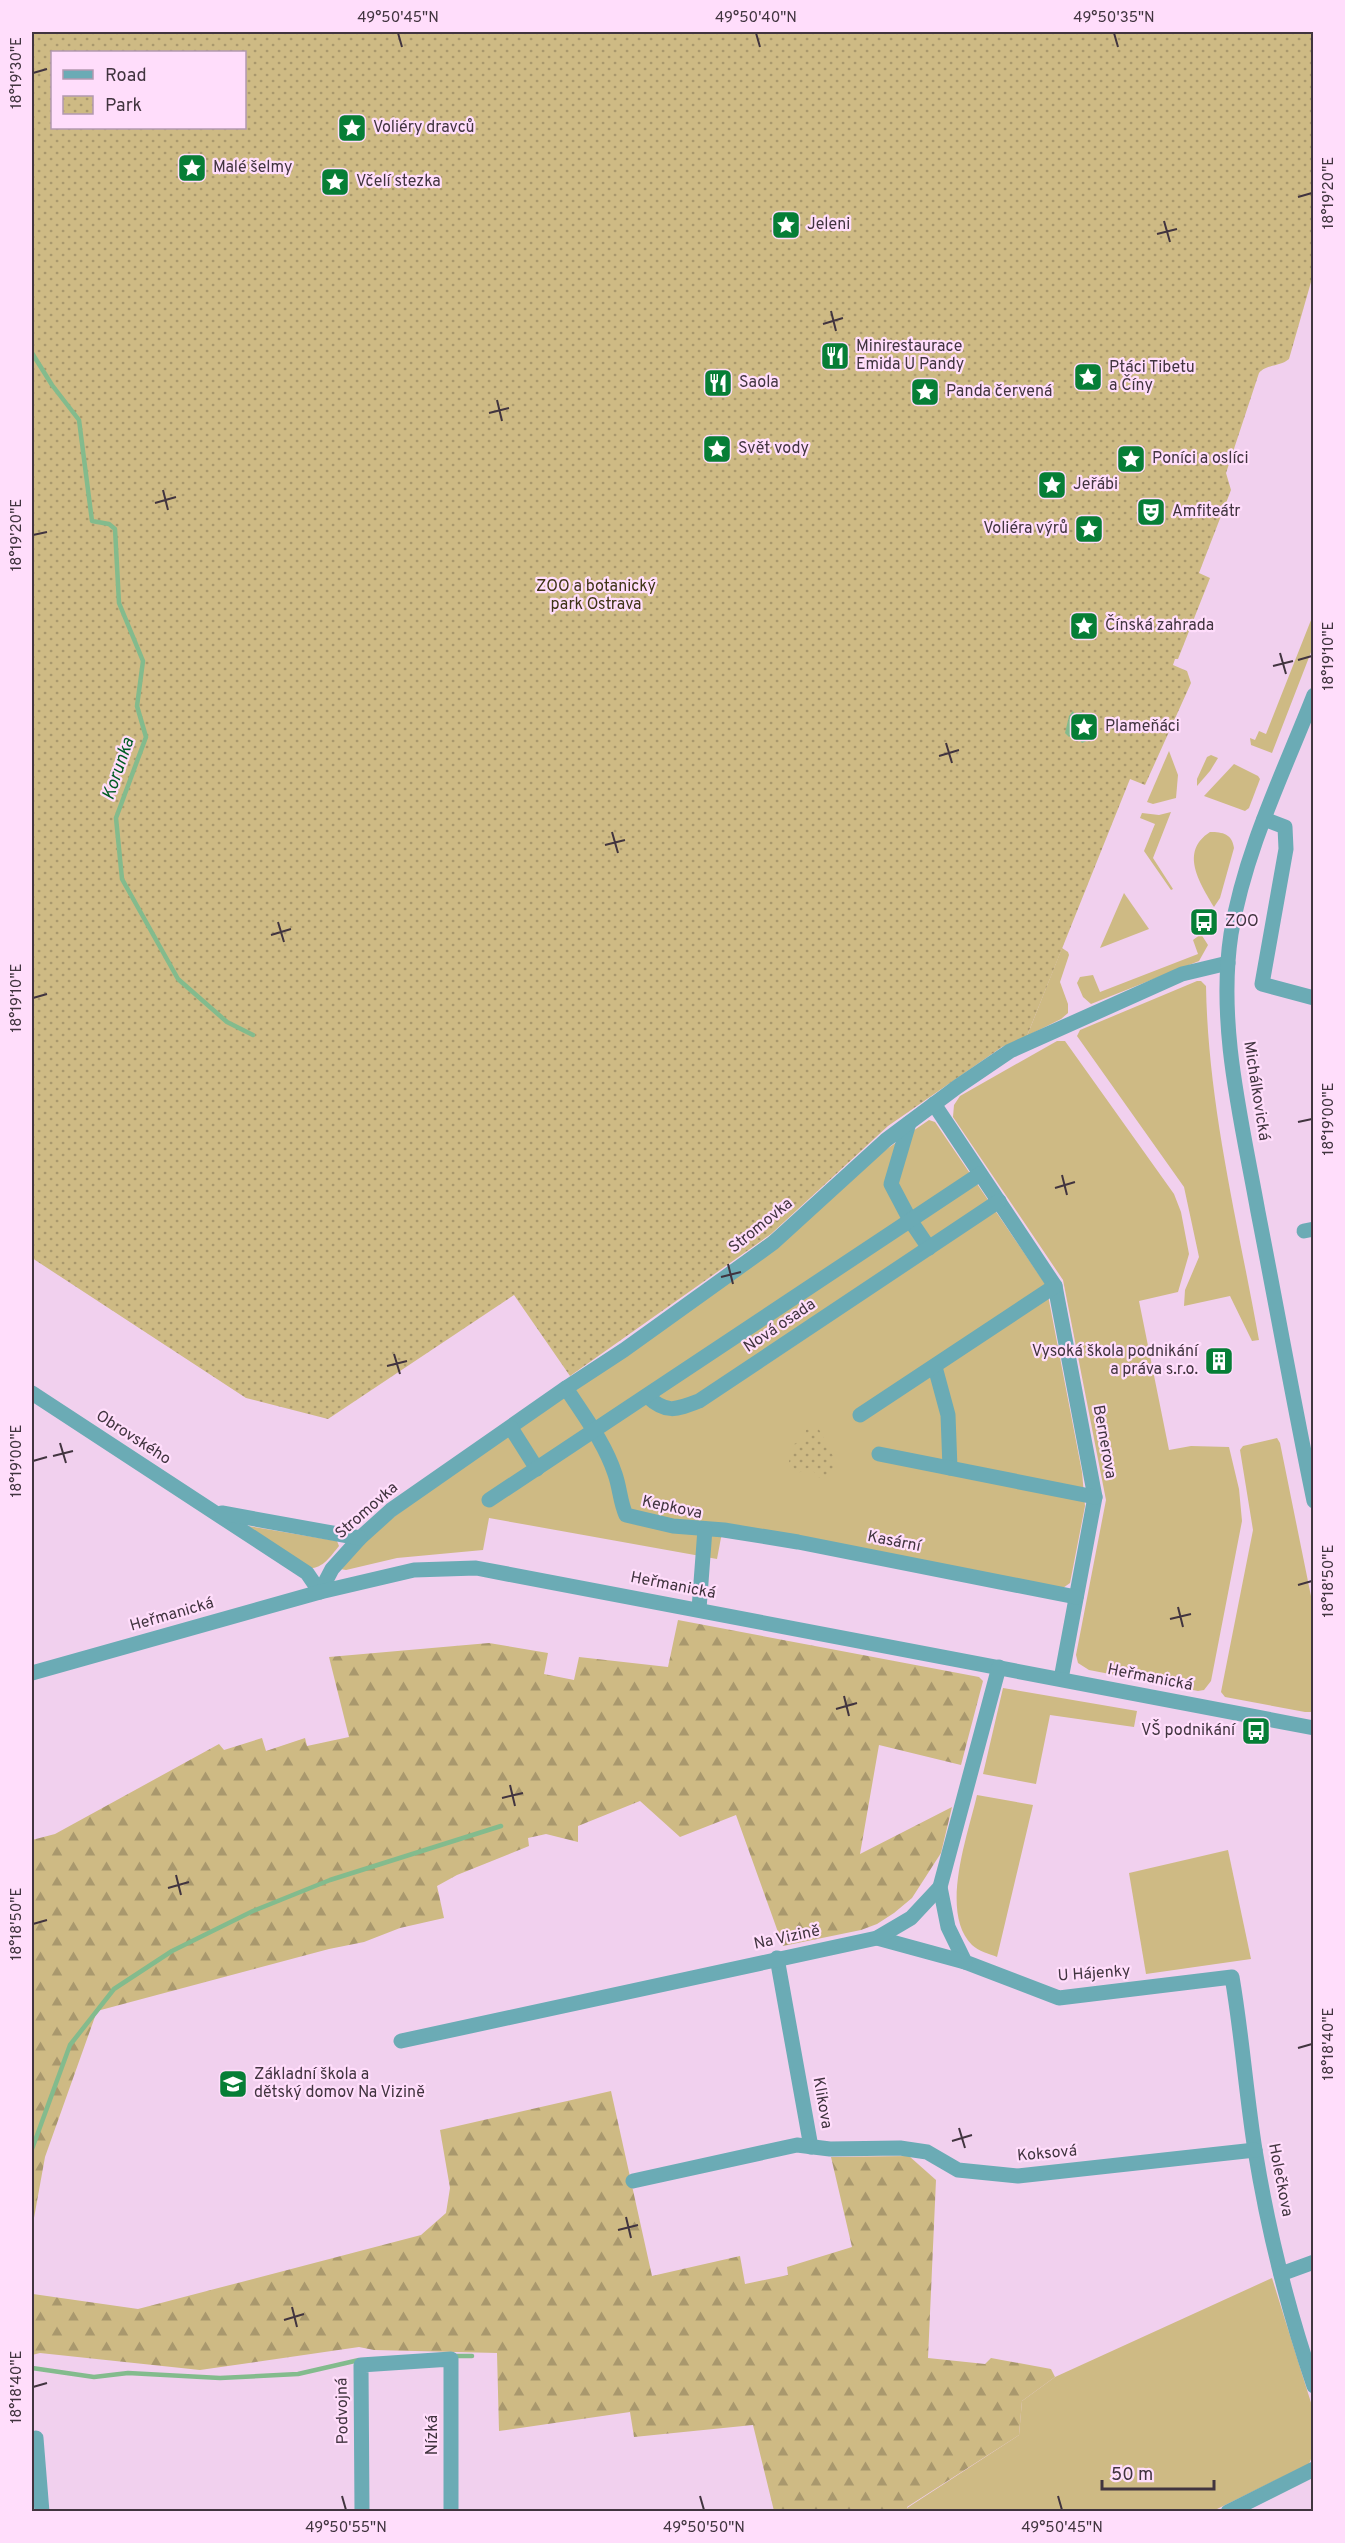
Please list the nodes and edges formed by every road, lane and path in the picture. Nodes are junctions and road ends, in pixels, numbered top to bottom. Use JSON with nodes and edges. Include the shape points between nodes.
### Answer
{"nodes":[{"id":1,"x":1314,"y":695,"type":"edge"},
{"id":2,"x":1264,"y":819,"type":"junction"},
{"id":3,"x":1228,"y":963,"type":"junction"},
{"id":4,"x":1314,"y":998,"type":"edge"},
{"id":5,"x":934,"y":1104,"type":"junction"},
{"id":6,"x":909,"y":1123,"type":"junction"},
{"id":7,"x":980,"y":1173,"type":"junction"},
{"id":8,"x":999,"y":1201,"type":"junction"},
{"id":9,"x":910,"y":1220,"type":"junction"},
{"id":10,"x":929,"y":1248,"type":"junction"},
{"id":11,"x":1055,"y":1286,"type":"junction"},
{"id":12,"x":935,"y":1366,"type":"junction"},
{"id":13,"x":566,"y":1388,"type":"junction"},
{"id":14,"x":32,"y":1393,"type":"edge"},
{"id":15,"x":647,"y":1396,"type":"junction"},
{"id":16,"x":860,"y":1415,"type":"dead end"},
{"id":17,"x":511,"y":1428,"type":"junction"},
{"id":18,"x":594,"y":1430,"type":"junction"},
{"id":19,"x":879,"y":1454,"type":"dead end"},
{"id":20,"x":950,"y":1468,"type":"junction"},
{"id":21,"x":537,"y":1469,"type":"junction"},
{"id":22,"x":1095,"y":1497,"type":"junction"},
{"id":23,"x":489,"y":1500,"type":"dead end"},
{"id":24,"x":1314,"y":1501,"type":"edge"},
{"id":25,"x":216,"y":1512,"type":"junction"},
{"id":26,"x":705,"y":1529,"type":"junction"},
{"id":27,"x":360,"y":1538,"type":"junction"},
{"id":28,"x":320,"y":1592,"type":"junction"},
{"id":29,"x":1076,"y":1597,"type":"junction"},
{"id":30,"x":699,"y":1609,"type":"junction"},
{"id":31,"x":999,"y":1667,"type":"junction"},
{"id":32,"x":32,"y":1673,"type":"edge"},
{"id":33,"x":1061,"y":1679,"type":"junction"},
{"id":34,"x":1314,"y":1728,"type":"edge"},
{"id":35,"x":940,"y":1887,"type":"junction"},
{"id":36,"x":877,"y":1938,"type":"junction"},
{"id":37,"x":777,"y":1958,"type":"junction"},
{"id":38,"x":965,"y":1962,"type":"junction"},
{"id":39,"x":1232,"y":1977,"type":"joint"},
{"id":40,"x":401,"y":2041,"type":"dead end"},
{"id":41,"x":811,"y":2146,"type":"junction"},
{"id":42,"x":1255,"y":2150,"type":"junction"},
{"id":43,"x":633,"y":2181,"type":"dead end"},
{"id":44,"x":1314,"y":2262,"type":"edge"},
{"id":45,"x":1281,"y":2274,"type":"junction"},
{"id":46,"x":451,"y":2359,"type":"joint"},
{"id":47,"x":1314,"y":2386,"type":"edge"},
{"id":48,"x":36,"y":2438,"type":"dead end"},
{"id":49,"x":1314,"y":2469,"type":"edge"},
{"id":50,"x":42,"y":2511,"type":"edge"},
{"id":51,"x":362,"y":2511,"type":"edge"},
{"id":52,"x":452,"y":2511,"type":"edge"},
{"id":53,"x":1228,"y":2511,"type":"edge"}],
"edges":[{"from":1,"to":2,"type":"street","name":"Michálkovická"},
{"from":2,"to":3,"type":"street","name":"Michálkovická","via":[[1240,891]]},
{"from":2,"to":4,"type":"street","via":[[1285,827],[1286,849],[1262,984]]},
{"from":3,"to":5,"type":"street","name":"Stromovka","via":[[1182,974],[1010,1051]]},
{"from":3,"to":24,"type":"street","name":"Michálkovická","via":[[1229,1026],[1240,1112]]},
{"from":5,"to":6,"type":"street","name":"Stromovka"},
{"from":5,"to":7,"type":"street","name":"Bernerova"},
{"from":6,"to":9,"type":"street","via":[[891,1184]]},
{"from":6,"to":13,"type":"street","name":"Stromovka","via":[[773,1243]]},
{"from":7,"to":8,"type":"street","name":"Bernerova"},
{"from":7,"to":9,"type":"street","name":"Nová osada"},
{"from":8,"to":10,"type":"street","name":"Nová osada"},
{"from":8,"to":11,"type":"street","name":"Bernerova"},
{"from":9,"to":10,"type":"street"},
{"from":9,"to":15,"type":"street","name":"Nová osada"},
{"from":10,"to":15,"type":"street","name":"Nová osada","via":[[699,1401],[680,1409],[658,1407]]},
{"from":11,"to":12,"type":"street"},
{"from":11,"to":22,"type":"street","name":"Bernerova"},
{"from":12,"to":16,"type":"street"},
{"from":12,"to":20,"type":"street","via":[[948,1415]]},
{"from":13,"to":17,"type":"street","name":"Stromovka"},
{"from":13,"to":18,"type":"street","name":"Kepkova"},
{"from":14,"to":25,"type":"street","name":"Obrovského"},
{"from":15,"to":18,"type":"street","name":"Nová osada"},
{"from":17,"to":21,"type":"street"},
{"from":17,"to":27,"type":"street","name":"Stromovka","via":[[391,1510]]},
{"from":18,"to":21,"type":"street","name":"Nová osada"},
{"from":18,"to":26,"type":"street","name":"Kepkova","via":[[616,1475],[626,1515]]},
{"from":19,"to":20,"type":"street"},
{"from":20,"to":22,"type":"street"},
{"from":21,"to":23,"type":"street","name":"Nová osada"},
{"from":22,"to":29,"type":"street","name":"Bernerova"},
{"from":25,"to":27,"type":"street","name":"Obrovského"},
{"from":25,"to":28,"type":"street","name":"Obrovského","via":[[307,1573]]},
{"from":26,"to":29,"type":"street","name":"Kasární","via":[[798,1542]]},
{"from":26,"to":30,"type":"street","name":"Kepkova"},
{"from":27,"to":28,"type":"street","name":"Stromovka","via":[[332,1569]]},
{"from":28,"to":30,"type":"street","name":"Heřmanická","via":[[414,1569],[476,1568]]},
{"from":28,"to":32,"type":"street","name":"Heřmanická"},
{"from":29,"to":33,"type":"street","name":"Bernerova"},
{"from":30,"to":31,"type":"street","name":"Heřmanická"},
{"from":31,"to":33,"type":"street","name":"Heřmanická"},
{"from":31,"to":35,"type":"street","name":"Na Vizině"},
{"from":33,"to":34,"type":"street","name":"Heřmanická"},
{"from":35,"to":36,"type":"street","name":"Na Vizině","via":[[911,1918]]},
{"from":35,"to":38,"type":"street","via":[[948,1927]]},
{"from":36,"to":37,"type":"street","name":"Na Vizině"},
{"from":36,"to":38,"type":"street","name":"U Hájenky"},
{"from":37,"to":40,"type":"street","name":"Na Vizině"},
{"from":37,"to":41,"type":"street","name":"Klikova"},
{"from":38,"to":39,"type":"street","name":"U Hájenky","via":[[1059,1998]]},
{"from":39,"to":42,"type":"street","name":"Holečkova"},
{"from":41,"to":42,"type":"street","name":"Koksová","via":[[900,2148],[927,2152],[957,2170],[1018,2176]]},
{"from":41,"to":43,"type":"street","name":"Klikova","via":[[797,2145]]},
{"from":42,"to":45,"type":"street","name":"Holečkova"},
{"from":44,"to":45,"type":"street"},
{"from":45,"to":47,"type":"street","name":"Holečkova"},
{"from":46,"to":51,"type":"street","name":"Podvojná","via":[[361,2365]]},
{"from":46,"to":52,"type":"street","name":"Nízká"},
{"from":48,"to":50,"type":"street"},
{"from":49,"to":53,"type":"street"}]}
